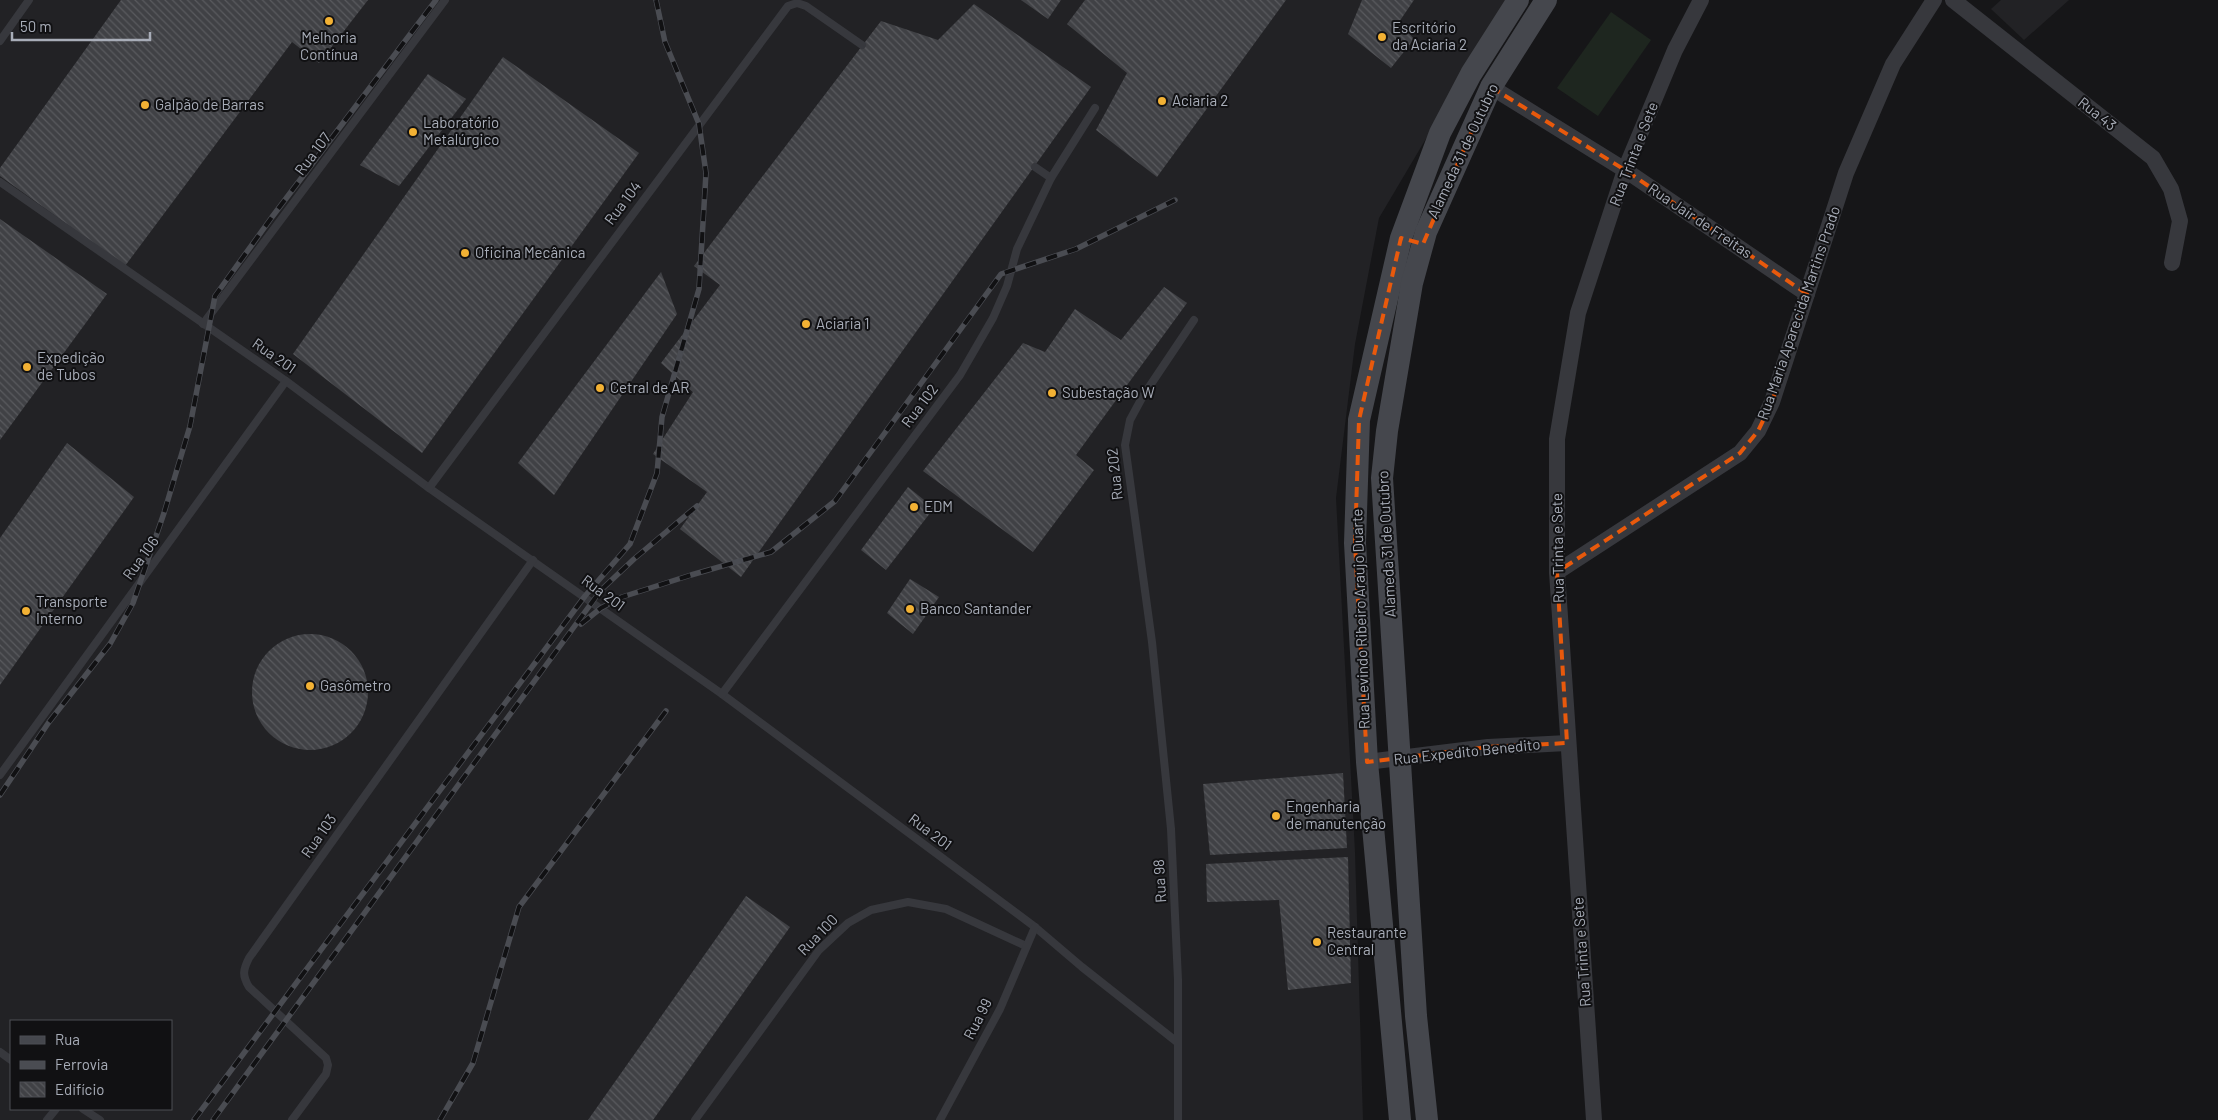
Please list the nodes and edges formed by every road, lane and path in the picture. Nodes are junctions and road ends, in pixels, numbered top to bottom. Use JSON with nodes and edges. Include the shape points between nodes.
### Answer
{"nodes":[{"id":1,"x":29,"y":0,"type":"edge"},
{"id":2,"x":445,"y":0,"type":"edge"},
{"id":3,"x":1518,"y":0,"type":"edge"},
{"id":4,"x":1546,"y":0,"type":"edge"},
{"id":5,"x":1701,"y":0,"type":"edge"},
{"id":6,"x":1934,"y":0,"type":"edge"},
{"id":7,"x":1953,"y":0,"type":"edge"},
{"id":8,"x":0,"y":41,"type":"edge"},
{"id":9,"x":862,"y":45,"type":"dead end"},
{"id":10,"x":1491,"y":87,"type":"junction"},
{"id":11,"x":1095,"y":108,"type":"dead end"},
{"id":12,"x":1035,"y":167,"type":"dead end"},
{"id":13,"x":1626,"y":170,"type":"junction"},
{"id":14,"x":1051,"y":178,"type":"junction"},
{"id":15,"x":0,"y":182,"type":"edge"},
{"id":16,"x":1400,"y":238,"type":"junction"},
{"id":17,"x":1423,"y":244,"type":"junction"},
{"id":18,"x":2172,"y":263,"type":"dead end"},
{"id":19,"x":1807,"y":294,"type":"junction"},
{"id":20,"x":1194,"y":320,"type":"dead end"},
{"id":21,"x":203,"y":324,"type":"junction"},
{"id":22,"x":286,"y":381,"type":"junction"},
{"id":23,"x":429,"y":488,"type":"junction"},
{"id":24,"x":533,"y":560,"type":"junction"},
{"id":25,"x":1557,"y":572,"type":"junction"},
{"id":26,"x":1152,"y":642,"type":"joint"},
{"id":27,"x":722,"y":694,"type":"junction"},
{"id":28,"x":1567,"y":743,"type":"junction"},
{"id":29,"x":1399,"y":758,"type":"junction"},
{"id":30,"x":1366,"y":762,"type":"junction"},
{"id":31,"x":0,"y":774,"type":"edge"},
{"id":32,"x":1034,"y":927,"type":"junction"},
{"id":33,"x":1026,"y":946,"type":"junction"},
{"id":34,"x":1177,"y":1042,"type":"junction"},
{"id":35,"x":55,"y":1110,"type":"edge"},
{"id":36,"x":85,"y":1110,"type":"edge"},
{"id":37,"x":47,"y":1120,"type":"edge"},
{"id":38,"x":100,"y":1120,"type":"edge"},
{"id":39,"x":292,"y":1120,"type":"edge"},
{"id":40,"x":695,"y":1120,"type":"edge"},
{"id":41,"x":940,"y":1120,"type":"edge"},
{"id":42,"x":1178,"y":1120,"type":"edge"},
{"id":43,"x":1400,"y":1120,"type":"edge"},
{"id":44,"x":1427,"y":1120,"type":"edge"},
{"id":45,"x":1594,"y":1120,"type":"edge"}],
"edges":[{"from":1,"to":8,"type":"lane"},
{"from":2,"to":21,"type":"lane","name":"Rua 107"},
{"from":3,"to":16,"type":"main road","name":"Rua Levindo Ribeiro Araujo Duarte","via":[[1471,74],[1440,133]]},
{"from":4,"to":10,"type":"main road","name":"Alameda 31 de Outubro"},
{"from":5,"to":13,"type":"street","name":"Rua Trinta e Sete","via":[[1674,50]]},
{"from":6,"to":19,"type":"street","name":"Rua Maria Aparecida Martins Prado","via":[[1893,64],[1846,173]]},
{"from":7,"to":18,"type":"street","name":"Rua 43","via":[[2153,158],[2171,189],[2180,221]]},
{"from":9,"to":23,"type":"lane","name":"Rua 104","via":[[806,6],[797,3],[788,6]]},
{"from":10,"to":13,"type":"street","name":"Rua Jair de Freitas"},
{"from":10,"to":17,"type":"main road","name":"Alameda 31 de Outubro"},
{"from":11,"to":14,"type":"lane","name":"Rua 102"},
{"from":12,"to":14,"type":"lane"},
{"from":13,"to":19,"type":"street","name":"Rua Jair de Freitas"},
{"from":13,"to":25,"type":"street","name":"Rua Trinta e Sete","via":[[1578,313],[1558,439]]},
{"from":14,"to":27,"type":"lane","name":"Rua 102","via":[[1017,249],[993,318],[960,375]]},
{"from":15,"to":21,"type":"lane","name":"Rua 201"},
{"from":16,"to":17,"type":"main road"},
{"from":16,"to":30,"type":"main road","name":"Rua Levindo Ribeiro Araujo Duarte","via":[[1359,420],[1355,543]]},
{"from":17,"to":29,"type":"main road","name":"Alameda 31 de Outubro","via":[[1407,310],[1382,478]]},
{"from":19,"to":25,"type":"street","name":"Rua Maria Aparecida Martins Prado","via":[[1772,402],[1758,431],[1740,453]]},
{"from":20,"to":26,"type":"lane","name":"Rua 202","via":[[1134,412],[1125,444]]},
{"from":21,"to":22,"type":"lane","name":"Rua 201"},
{"from":22,"to":23,"type":"lane","name":"Rua 201"},
{"from":22,"to":31,"type":"lane","name":"Rua 106"},
{"from":23,"to":24,"type":"lane","name":"Rua 201"},
{"from":24,"to":27,"type":"lane","name":"Rua 201"},
{"from":24,"to":39,"type":"lane","name":"Rua 103","via":[[243,970],[243,978],[249,987],[326,1058],[326,1074]]},
{"from":25,"to":28,"type":"street","name":"Rua Trinta e Sete"},
{"from":26,"to":34,"type":"lane","name":"Rua 98","via":[[1171,828],[1178,980]]},
{"from":27,"to":32,"type":"lane","name":"Rua 201"},
{"from":28,"to":29,"type":"street","name":"Rua Expedito Benedito","via":[[1488,747]]},
{"from":28,"to":45,"type":"street","name":"Rua Trinta e Sete"},
{"from":29,"to":30,"type":"street","name":"Rua Expedito Benedito"},
{"from":29,"to":44,"type":"main road","name":"Alameda 31 de Outubro","via":[[1416,1016]]},
{"from":30,"to":43,"type":"main road","name":"Rua Levindo Ribeiro Araujo Duarte"},
{"from":32,"to":33,"type":"lane","name":"Rua 99"},
{"from":32,"to":34,"type":"lane","name":"Rua 201"},
{"from":33,"to":40,"type":"lane","name":"Rua 100","via":[[946,909],[908,902],[871,910],[848,923],[818,950]]},
{"from":33,"to":41,"type":"lane","name":"Rua 99","via":[[1000,1008]]},
{"from":34,"to":42,"type":"lane","name":"Rua 98"},
{"from":35,"to":37,"type":"lane"},
{"from":36,"to":38,"type":"lane"}]}
